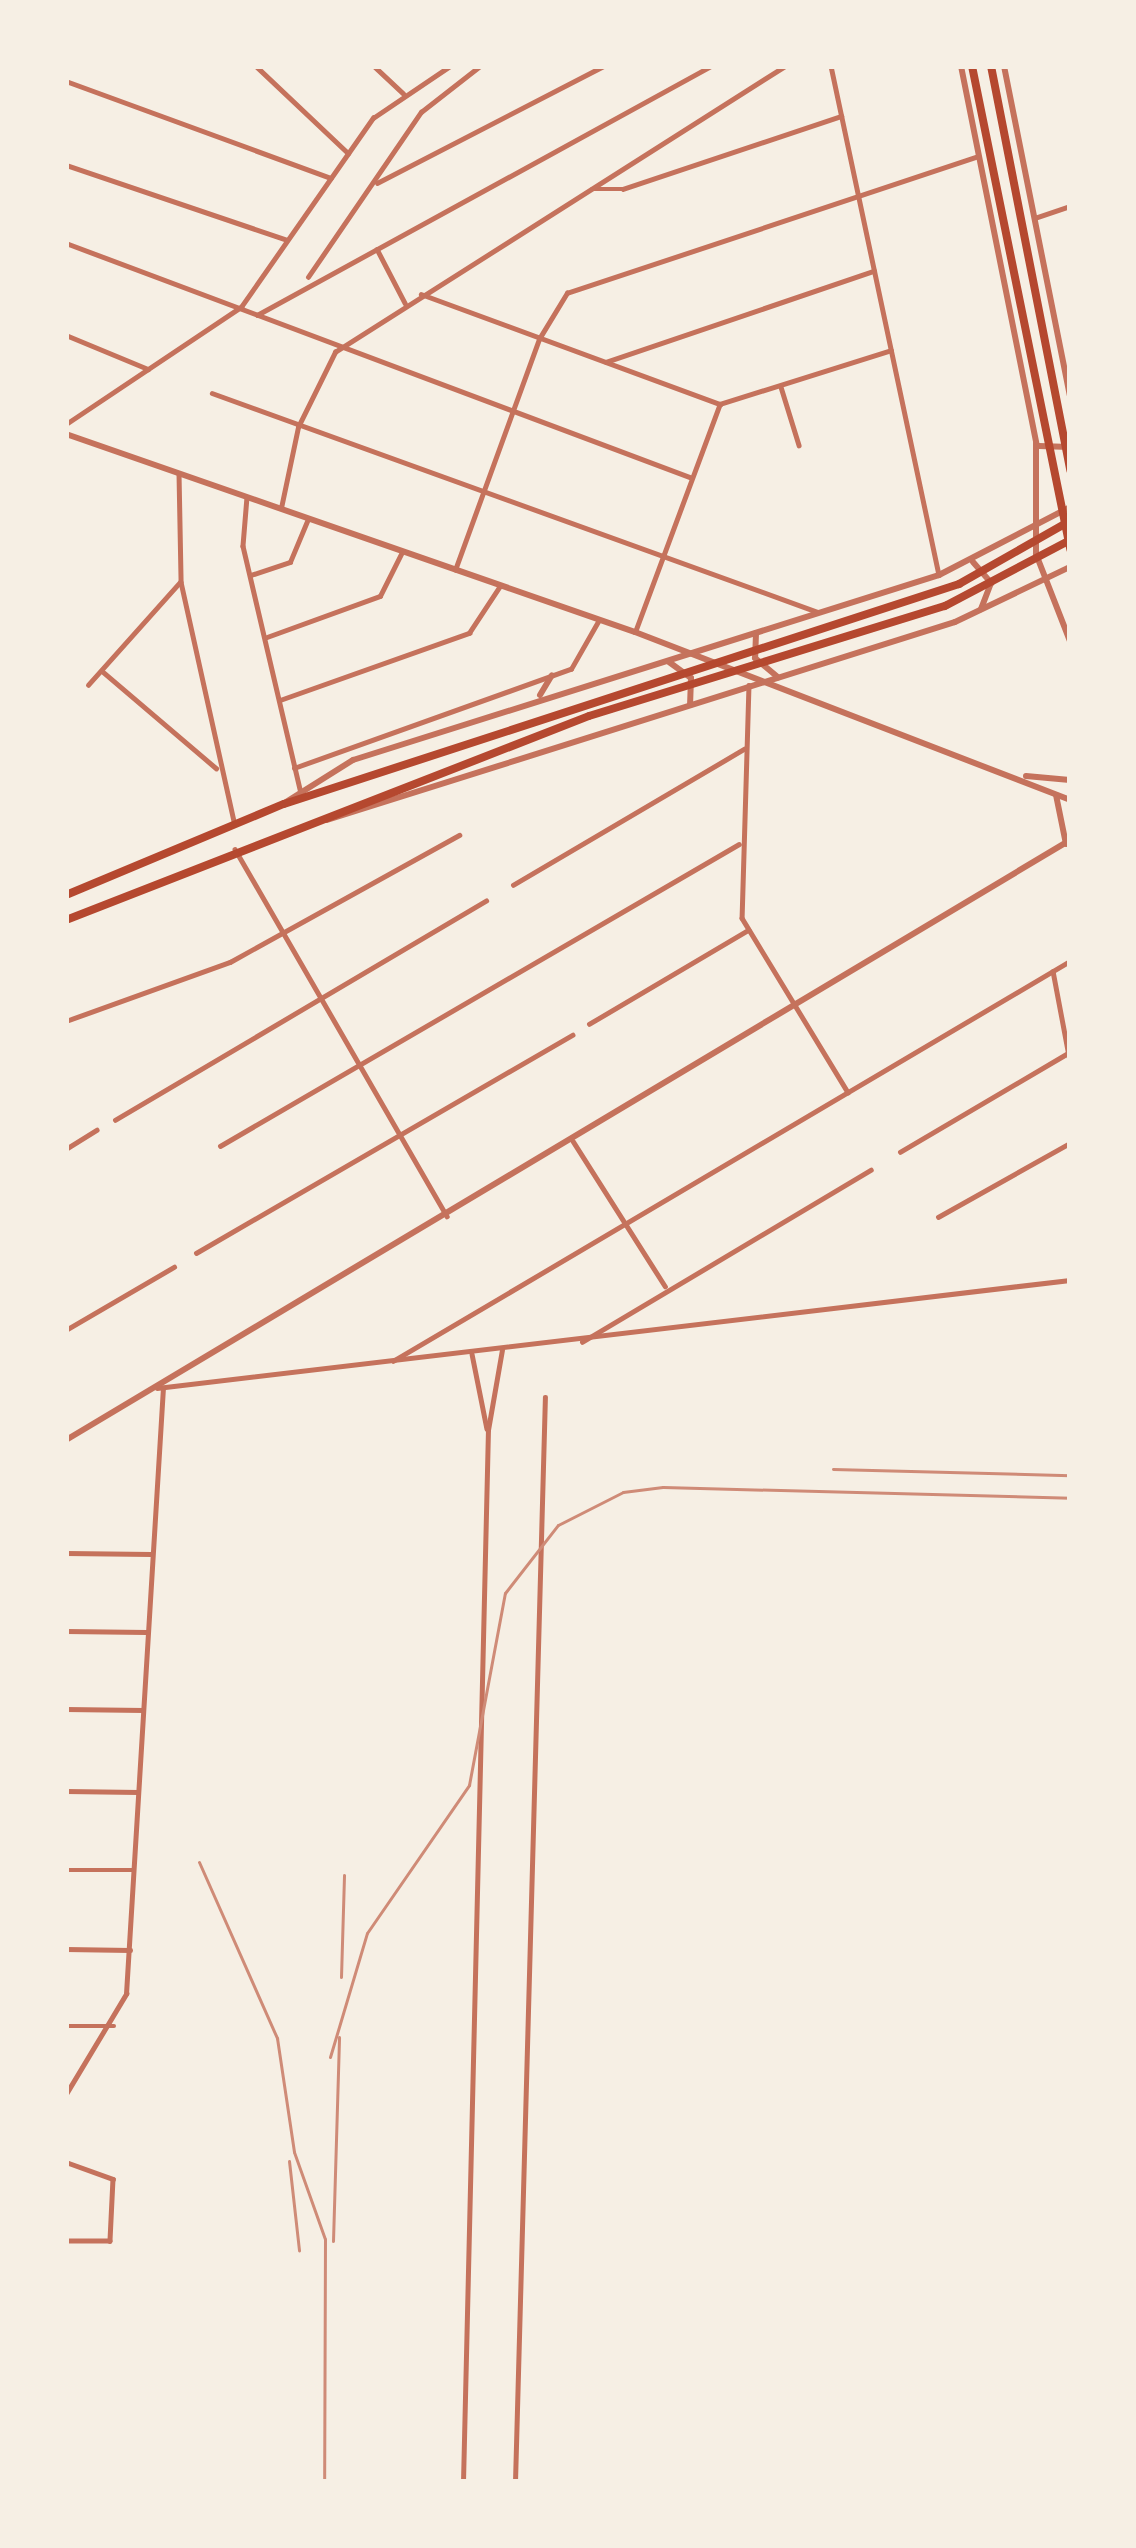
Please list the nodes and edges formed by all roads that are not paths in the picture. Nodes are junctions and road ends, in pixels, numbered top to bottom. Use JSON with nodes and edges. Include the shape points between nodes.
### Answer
{"nodes":[{"id":1,"x":256,"y":66,"type":"edge"},
{"id":2,"x":374,"y":66,"type":"edge"},
{"id":3,"x":450,"y":66,"type":"edge"},
{"id":4,"x":480,"y":66,"type":"edge"},
{"id":5,"x":604,"y":66,"type":"edge"},
{"id":6,"x":711,"y":66,"type":"edge"},
{"id":7,"x":785,"y":66,"type":"edge"},
{"id":8,"x":831,"y":66,"type":"edge"},
{"id":9,"x":961,"y":66,"type":"edge"},
{"id":10,"x":972,"y":66,"type":"edge"},
{"id":11,"x":991,"y":66,"type":"edge"},
{"id":12,"x":1004,"y":66,"type":"edge"},
{"id":13,"x":66,"y":81,"type":"edge"},
{"id":14,"x":403,"y":93,"type":"junction"},
{"id":15,"x":841,"y":116,"type":"junction"},
{"id":16,"x":348,"y":153,"type":"junction"},
{"id":17,"x":979,"y":157,"type":"junction"},
{"id":18,"x":66,"y":165,"type":"edge"},
{"id":19,"x":331,"y":178,"type":"junction"},
{"id":20,"x":372,"y":185,"type":"junction"},
{"id":21,"x":592,"y":189,"type":"junction"},
{"id":22,"x":858,"y":194,"type":"junction"},
{"id":23,"x":1070,"y":206,"type":"edge"},
{"id":24,"x":1035,"y":218,"type":"junction"},
{"id":25,"x":287,"y":240,"type":"junction"},
{"id":26,"x":66,"y":243,"type":"edge"},
{"id":27,"x":376,"y":248,"type":"junction"},
{"id":28,"x":874,"y":271,"type":"junction"},
{"id":29,"x":304,"y":282,"type":"junction"},
{"id":30,"x":420,"y":294,"type":"junction"},
{"id":31,"x":404,"y":303,"type":"junction"},
{"id":32,"x":241,"y":307,"type":"junction"},
{"id":33,"x":257,"y":315,"type":"junction"},
{"id":34,"x":66,"y":335,"type":"edge"},
{"id":35,"x":539,"y":339,"type":"junction"},
{"id":36,"x":891,"y":350,"type":"junction"},
{"id":37,"x":335,"y":352,"type":"junction"},
{"id":38,"x":606,"y":362,"type":"junction"},
{"id":39,"x":1067,"y":362,"type":"edge"},
{"id":40,"x":148,"y":368,"type":"junction"},
{"id":41,"x":781,"y":385,"type":"junction"},
{"id":42,"x":212,"y":393,"type":"dead end"},
{"id":43,"x":1070,"y":397,"type":"edge"},
{"id":44,"x":720,"y":404,"type":"junction"},
{"id":45,"x":513,"y":413,"type":"junction"},
{"id":46,"x":66,"y":424,"type":"edge"},
{"id":47,"x":298,"y":427,"type":"junction"},
{"id":48,"x":66,"y":434,"type":"edge"},
{"id":49,"x":1036,"y":443,"type":"junction"},
{"id":50,"x":800,"y":445,"type":"dead end"},
{"id":51,"x":1070,"y":447,"type":"edge"},
{"id":52,"x":1070,"y":470,"type":"edge"},
{"id":53,"x":179,"y":473,"type":"junction"},
{"id":54,"x":690,"y":477,"type":"junction"},
{"id":55,"x":485,"y":488,"type":"junction"},
{"id":56,"x":247,"y":497,"type":"junction"},
{"id":57,"x":1070,"y":507,"type":"edge"},
{"id":58,"x":281,"y":509,"type":"junction"},
{"id":59,"x":308,"y":519,"type":"junction"},
{"id":60,"x":1070,"y":521,"type":"edge"},
{"id":61,"x":1038,"y":526,"type":"junction"},
{"id":62,"x":1070,"y":544,"type":"edge"},
{"id":63,"x":402,"y":552,"type":"junction"},
{"id":64,"x":664,"y":552,"type":"junction"},
{"id":65,"x":970,"y":561,"type":"junction"},
{"id":66,"x":1070,"y":568,"type":"edge"},
{"id":67,"x":455,"y":570,"type":"junction"},
{"id":68,"x":251,"y":575,"type":"junction"},
{"id":69,"x":939,"y":575,"type":"junction"},
{"id":70,"x":1046,"y":580,"type":"junction"},
{"id":71,"x":181,"y":582,"type":"junction"},
{"id":72,"x":501,"y":586,"type":"junction"},
{"id":73,"x":978,"y":611,"type":"junction"},
{"id":74,"x":818,"y":612,"type":"junction"},
{"id":75,"x":599,"y":620,"type":"junction"},
{"id":76,"x":1069,"y":626,"type":"edge"},
{"id":77,"x":635,"y":632,"type":"junction"},
{"id":78,"x":756,"y":634,"type":"junction"},
{"id":79,"x":267,"y":637,"type":"junction"},
{"id":80,"x":1070,"y":641,"type":"edge"},
{"id":81,"x":692,"y":654,"type":"junction"},
{"id":82,"x":660,"y":662,"type":"junction"},
{"id":83,"x":102,"y":670,"type":"junction"},
{"id":84,"x":552,"y":675,"type":"junction"},
{"id":85,"x":780,"y":677,"type":"junction"},
{"id":86,"x":764,"y":682,"type":"junction"},
{"id":87,"x":88,"y":685,"type":"dead end"},
{"id":88,"x":749,"y":685,"type":"junction"},
{"id":89,"x":538,"y":698,"type":"junction"},
{"id":90,"x":280,"y":700,"type":"junction"},
{"id":91,"x":690,"y":706,"type":"junction"},
{"id":92,"x":744,"y":748,"type":"junction"},
{"id":93,"x":294,"y":768,"type":"junction"},
{"id":94,"x":219,"y":770,"type":"junction"},
{"id":95,"x":1016,"y":775,"type":"junction"},
{"id":96,"x":1070,"y":780,"type":"edge"},
{"id":97,"x":300,"y":789,"type":"junction"},
{"id":98,"x":1054,"y":792,"type":"junction"},
{"id":99,"x":1070,"y":800,"type":"edge"},
{"id":100,"x":284,"y":804,"type":"junction"},
{"id":101,"x":234,"y":822,"type":"junction"},
{"id":102,"x":306,"y":822,"type":"junction"},
{"id":103,"x":459,"y":836,"type":"dead end"},
{"id":104,"x":740,"y":844,"type":"junction"},
{"id":105,"x":1069,"y":846,"type":"edge"},
{"id":106,"x":235,"y":849,"type":"junction"},
{"id":107,"x":513,"y":885,"type":"dead end"},
{"id":108,"x":66,"y":895,"type":"edge"},
{"id":109,"x":485,"y":901,"type":"dead end"},
{"id":110,"x":66,"y":920,"type":"edge"},
{"id":111,"x":748,"y":930,"type":"junction"},
{"id":112,"x":281,"y":934,"type":"junction"},
{"id":113,"x":1070,"y":961,"type":"edge"},
{"id":114,"x":1053,"y":971,"type":"junction"},
{"id":115,"x":320,"y":999,"type":"junction"},
{"id":116,"x":796,"y":1008,"type":"junction"},
{"id":117,"x":66,"y":1021,"type":"edge"},
{"id":118,"x":589,"y":1024,"type":"dead end"},
{"id":119,"x":572,"y":1035,"type":"dead end"},
{"id":120,"x":1069,"y":1057,"type":"edge"},
{"id":121,"x":359,"y":1066,"type":"junction"},
{"id":122,"x":848,"y":1092,"type":"junction"},
{"id":123,"x":115,"y":1120,"type":"dead end"},
{"id":124,"x":98,"y":1130,"type":"dead end"},
{"id":125,"x":399,"y":1135,"type":"junction"},
{"id":126,"x":574,"y":1141,"type":"junction"},
{"id":127,"x":1070,"y":1143,"type":"edge"},
{"id":128,"x":220,"y":1146,"type":"dead end"},
{"id":129,"x":66,"y":1149,"type":"edge"},
{"id":130,"x":900,"y":1152,"type":"dead end"},
{"id":131,"x":871,"y":1170,"type":"dead end"},
{"id":132,"x":446,"y":1216,"type":"junction"},
{"id":133,"x":938,"y":1217,"type":"dead end"},
{"id":134,"x":626,"y":1224,"type":"junction"},
{"id":135,"x":196,"y":1253,"type":"dead end"},
{"id":136,"x":174,"y":1267,"type":"dead end"},
{"id":137,"x":1070,"y":1280,"type":"edge"},
{"id":138,"x":665,"y":1286,"type":"junction"},
{"id":139,"x":66,"y":1330,"type":"edge"},
{"id":140,"x":581,"y":1342,"type":"junction"},
{"id":141,"x":502,"y":1350,"type":"junction"},
{"id":142,"x":472,"y":1354,"type":"junction"},
{"id":143,"x":389,"y":1364,"type":"junction"},
{"id":144,"x":160,"y":1388,"type":"junction"},
{"id":145,"x":545,"y":1397,"type":"dead end"},
{"id":146,"x":488,"y":1430,"type":"junction"},
{"id":147,"x":66,"y":1440,"type":"edge"},
{"id":148,"x":66,"y":1552,"type":"edge"},
{"id":149,"x":151,"y":1554,"type":"junction"},
{"id":150,"x":66,"y":1631,"type":"edge"},
{"id":151,"x":146,"y":1632,"type":"junction"},
{"id":152,"x":66,"y":1709,"type":"edge"},
{"id":153,"x":142,"y":1710,"type":"junction"},
{"id":154,"x":66,"y":1791,"type":"edge"},
{"id":155,"x":139,"y":1792,"type":"junction"},
{"id":156,"x":66,"y":1870,"type":"edge"},
{"id":157,"x":134,"y":1870,"type":"junction"},
{"id":158,"x":66,"y":1949,"type":"edge"},
{"id":159,"x":130,"y":1950,"type":"junction"},
{"id":160,"x":66,"y":2026,"type":"edge"},
{"id":161,"x":115,"y":2026,"type":"junction"},
{"id":162,"x":66,"y":2094,"type":"edge"},
{"id":163,"x":66,"y":2162,"type":"edge"},
{"id":164,"x":66,"y":2241,"type":"edge"},
{"id":165,"x":463,"y":2482,"type":"edge"},
{"id":166,"x":515,"y":2482,"type":"edge"}],
"edges":[{"from":1,"to":16,"type":"street"},
{"from":2,"to":14,"type":"street"},
{"from":3,"to":14,"type":"street"},
{"from":4,"to":20,"type":"street","via":[[431,100]]},
{"from":5,"to":20,"type":"street"},
{"from":6,"to":27,"type":"street"},
{"from":7,"to":21,"type":"street"},
{"from":8,"to":15,"type":"street"},
{"from":9,"to":17,"type":"street"},
{"from":10,"to":62,"type":"main road"},
{"from":11,"to":52,"type":"main road"},
{"from":12,"to":24,"type":"street"},
{"from":13,"to":19,"type":"street"},
{"from":14,"to":16,"type":"street"},
{"from":15,"to":21,"type":"street","via":[[623,189]]},
{"from":15,"to":22,"type":"street"},
{"from":16,"to":19,"type":"street"},
{"from":17,"to":22,"type":"street"},
{"from":17,"to":49,"type":"street"},
{"from":18,"to":25,"type":"street"},
{"from":19,"to":25,"type":"street"},
{"from":20,"to":29,"type":"street"},
{"from":21,"to":30,"type":"street"},
{"from":22,"to":28,"type":"street"},
{"from":22,"to":35,"type":"street","via":[[567,293]]},
{"from":23,"to":24,"type":"street"},
{"from":24,"to":39,"type":"street"},
{"from":25,"to":32,"type":"street"},
{"from":26,"to":32,"type":"street"},
{"from":27,"to":29,"type":"street"},
{"from":27,"to":31,"type":"street"},
{"from":28,"to":36,"type":"street"},
{"from":28,"to":38,"type":"street"},
{"from":29,"to":33,"type":"street"},
{"from":30,"to":31,"type":"street"},
{"from":30,"to":35,"type":"street"},
{"from":31,"to":37,"type":"street"},
{"from":32,"to":33,"type":"street"},
{"from":32,"to":40,"type":"street"},
{"from":33,"to":37,"type":"street"},
{"from":34,"to":40,"type":"street"},
{"from":35,"to":38,"type":"street"},
{"from":35,"to":45,"type":"street"},
{"from":36,"to":41,"type":"street"},
{"from":36,"to":69,"type":"street"},
{"from":37,"to":45,"type":"street"},
{"from":37,"to":47,"type":"street"},
{"from":38,"to":44,"type":"street"},
{"from":39,"to":43,"type":"street"},
{"from":40,"to":46,"type":"street"},
{"from":41,"to":44,"type":"street"},
{"from":41,"to":50,"type":"street"},
{"from":42,"to":47,"type":"street"},
{"from":44,"to":54,"type":"street"},
{"from":45,"to":54,"type":"street"},
{"from":45,"to":55,"type":"street"},
{"from":47,"to":55,"type":"street"},
{"from":47,"to":58,"type":"street"},
{"from":48,"to":53,"type":"street"},
{"from":49,"to":51,"type":"street"},
{"from":49,"to":61,"type":"street"},
{"from":53,"to":56,"type":"street"},
{"from":53,"to":71,"type":"street"},
{"from":54,"to":64,"type":"street"},
{"from":55,"to":64,"type":"street"},
{"from":55,"to":67,"type":"street"},
{"from":56,"to":58,"type":"street"},
{"from":56,"to":68,"type":"street"},
{"from":57,"to":61,"type":"street"},
{"from":58,"to":59,"type":"street"},
{"from":59,"to":63,"type":"street"},
{"from":59,"to":68,"type":"street","via":[[288,564]]},
{"from":60,"to":100,"type":"main road","via":[[959,584]]},
{"from":61,"to":65,"type":"street"},
{"from":61,"to":70,"type":"street"},
{"from":62,"to":102,"type":"main road","via":[[906,620],[589,716]]},
{"from":63,"to":67,"type":"street"},
{"from":63,"to":79,"type":"street","via":[[380,596]]},
{"from":64,"to":74,"type":"street"},
{"from":64,"to":77,"type":"street"},
{"from":65,"to":69,"type":"street"},
{"from":65,"to":73,"type":"street","via":[[991,583]]},
{"from":66,"to":70,"type":"street"},
{"from":67,"to":72,"type":"street"},
{"from":68,"to":79,"type":"street"},
{"from":69,"to":74,"type":"street"},
{"from":70,"to":73,"type":"street"},
{"from":70,"to":76,"type":"street"},
{"from":71,"to":83,"type":"street"},
{"from":71,"to":94,"type":"street"},
{"from":72,"to":75,"type":"street"},
{"from":72,"to":90,"type":"street","via":[[469,633]]},
{"from":73,"to":85,"type":"street"},
{"from":74,"to":78,"type":"street"},
{"from":75,"to":77,"type":"street"},
{"from":75,"to":84,"type":"street","via":[[578,664]]},
{"from":76,"to":80,"type":"street"},
{"from":77,"to":81,"type":"street"},
{"from":78,"to":81,"type":"street"},
{"from":78,"to":85,"type":"street","via":[[755,658]]},
{"from":79,"to":90,"type":"street"},
{"from":81,"to":82,"type":"street"},
{"from":81,"to":86,"type":"street"},
{"from":82,"to":89,"type":"street"},
{"from":82,"to":91,"type":"street","via":[[691,678]]},
{"from":83,"to":87,"type":"street"},
{"from":83,"to":94,"type":"street"},
{"from":84,"to":89,"type":"street"},
{"from":84,"to":93,"type":"street"},
{"from":85,"to":86,"type":"street"},
{"from":86,"to":88,"type":"street"},
{"from":86,"to":95,"type":"street"},
{"from":88,"to":91,"type":"street"},
{"from":88,"to":92,"type":"street"},
{"from":89,"to":97,"type":"street"},
{"from":90,"to":93,"type":"street"},
{"from":91,"to":102,"type":"street","via":[[362,814]]},
{"from":92,"to":104,"type":"street"},
{"from":92,"to":107,"type":"street"},
{"from":93,"to":97,"type":"street"},
{"from":94,"to":101,"type":"street"},
{"from":95,"to":96,"type":"street"},
{"from":95,"to":98,"type":"street"},
{"from":97,"to":100,"type":"street"},
{"from":98,"to":99,"type":"street"},
{"from":98,"to":105,"type":"street"},
{"from":100,"to":101,"type":"main road"},
{"from":101,"to":108,"type":"main road"},
{"from":102,"to":106,"type":"main road"},
{"from":103,"to":112,"type":"street"},
{"from":104,"to":111,"type":"street"},
{"from":104,"to":121,"type":"street"},
{"from":105,"to":116,"type":"street"},
{"from":106,"to":110,"type":"main road"},
{"from":106,"to":112,"type":"street"},
{"from":109,"to":115,"type":"street"},
{"from":111,"to":116,"type":"street"},
{"from":111,"to":118,"type":"street"},
{"from":112,"to":115,"type":"street"},
{"from":112,"to":117,"type":"street"},
{"from":113,"to":114,"type":"street"},
{"from":114,"to":120,"type":"street"},
{"from":114,"to":122,"type":"street"},
{"from":115,"to":121,"type":"street"},
{"from":115,"to":123,"type":"street"},
{"from":116,"to":122,"type":"street"},
{"from":116,"to":126,"type":"street"},
{"from":119,"to":125,"type":"street"},
{"from":120,"to":130,"type":"street"},
{"from":121,"to":125,"type":"street"},
{"from":121,"to":128,"type":"street"},
{"from":122,"to":134,"type":"street"},
{"from":124,"to":129,"type":"street"},
{"from":125,"to":132,"type":"street"},
{"from":125,"to":135,"type":"street"},
{"from":126,"to":132,"type":"street"},
{"from":126,"to":134,"type":"street"},
{"from":127,"to":133,"type":"street"},
{"from":131,"to":138,"type":"street"},
{"from":132,"to":144,"type":"street"},
{"from":134,"to":138,"type":"street"},
{"from":134,"to":143,"type":"street"},
{"from":136,"to":139,"type":"street"},
{"from":137,"to":140,"type":"street"},
{"from":138,"to":140,"type":"street"},
{"from":140,"to":141,"type":"street"},
{"from":141,"to":142,"type":"street"},
{"from":141,"to":146,"type":"street"},
{"from":142,"to":143,"type":"street"},
{"from":142,"to":146,"type":"street"},
{"from":143,"to":144,"type":"street"},
{"from":144,"to":147,"type":"street"},
{"from":144,"to":149,"type":"street"},
{"from":145,"to":166,"type":"street"},
{"from":146,"to":165,"type":"street"},
{"from":148,"to":149,"type":"street"},
{"from":149,"to":151,"type":"street"},
{"from":150,"to":151,"type":"street"},
{"from":151,"to":153,"type":"street"},
{"from":152,"to":153,"type":"street"},
{"from":153,"to":155,"type":"street"},
{"from":154,"to":155,"type":"street"},
{"from":155,"to":157,"type":"street"},
{"from":156,"to":157,"type":"street"},
{"from":157,"to":159,"type":"street"},
{"from":158,"to":159,"type":"street"},
{"from":159,"to":161,"type":"street"},
{"from":160,"to":161,"type":"street"},
{"from":161,"to":162,"type":"street"},
{"from":163,"to":164,"type":"street","via":[[109,2171],[107,2244]]}]}
